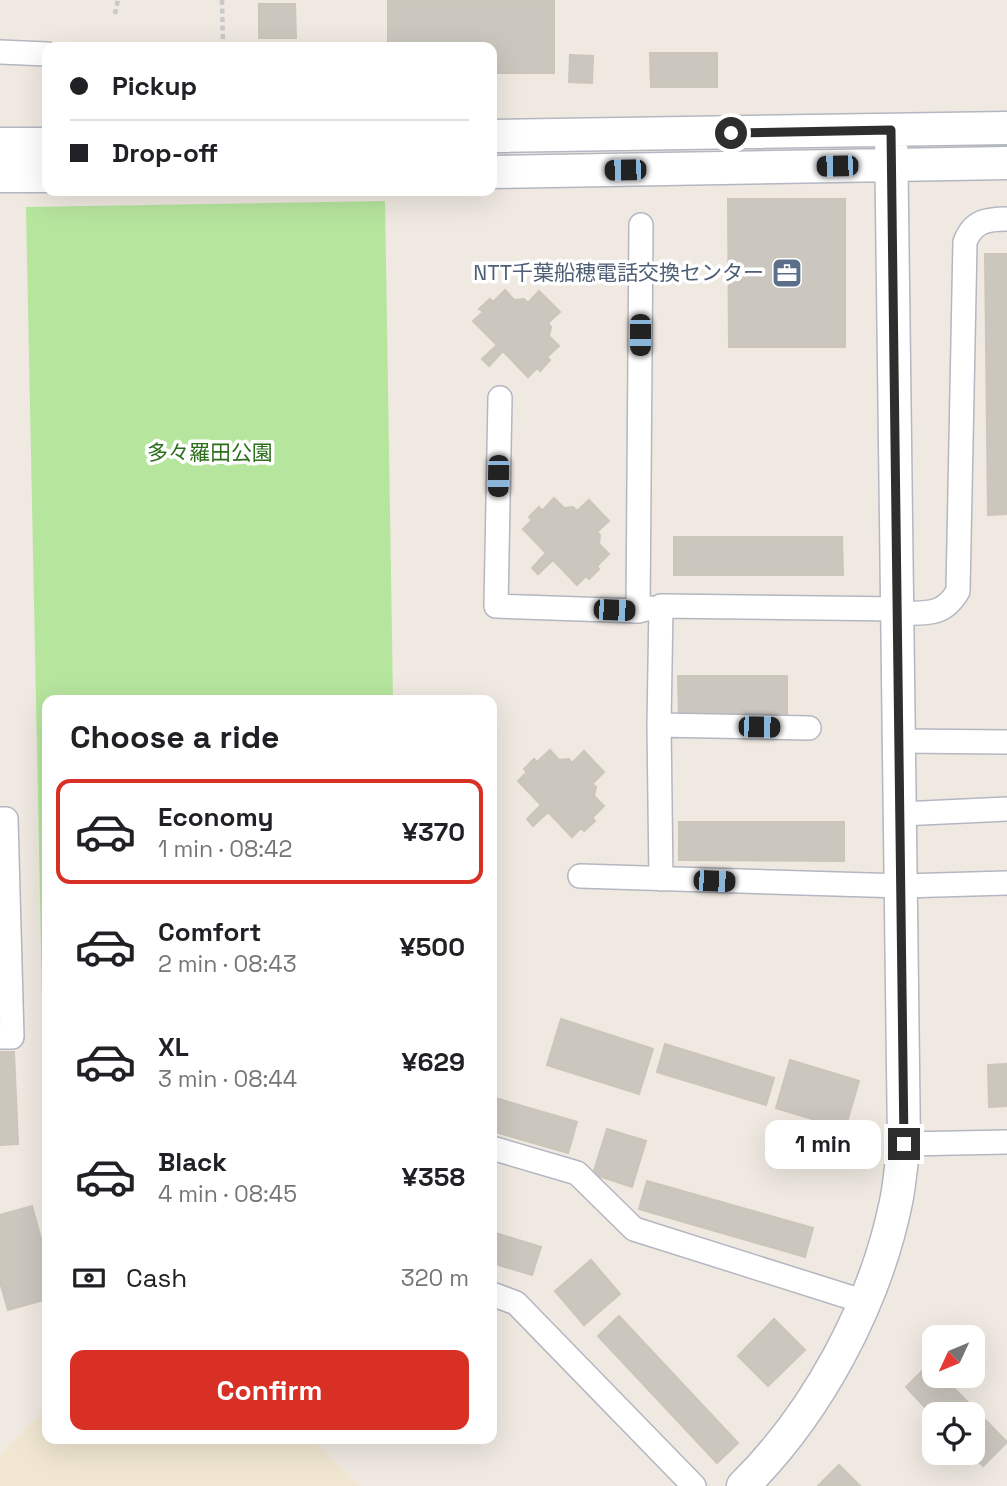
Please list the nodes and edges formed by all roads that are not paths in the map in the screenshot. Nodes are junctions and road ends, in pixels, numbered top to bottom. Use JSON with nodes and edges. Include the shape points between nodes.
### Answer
{"nodes":[{"id":1,"x":0,"y":52,"type":"edge"},
{"id":2,"x":42,"y":54,"type":"edge"},
{"id":3,"x":1007,"y":128,"type":"edge"},
{"id":4,"x":891,"y":130,"type":"junction"},
{"id":5,"x":497,"y":136,"type":"edge"},
{"id":6,"x":0,"y":144,"type":"edge"},
{"id":7,"x":42,"y":144,"type":"edge"},
{"id":8,"x":1007,"y":163,"type":"edge"},
{"id":9,"x":891,"y":165,"type":"junction"},
{"id":10,"x":497,"y":172,"type":"edge"},
{"id":11,"x":0,"y":176,"type":"edge"},
{"id":12,"x":42,"y":176,"type":"edge"},
{"id":13,"x":1007,"y":219,"type":"edge"},
{"id":14,"x":641,"y":225,"type":"dead end"},
{"id":15,"x":500,"y":398,"type":"dead end"},
{"id":16,"x":661,"y":606,"type":"junction"},
{"id":17,"x":638,"y":611,"type":"junction"},
{"id":18,"x":898,"y":611,"type":"junction"},
{"id":19,"x":659,"y":725,"type":"junction"},
{"id":20,"x":809,"y":728,"type":"dead end"},
{"id":21,"x":900,"y":741,"type":"junction"},
{"id":22,"x":1007,"y":741,"type":"edge"},
{"id":23,"x":1007,"y":810,"type":"edge"},
{"id":24,"x":901,"y":814,"type":"junction"},
{"id":25,"x":0,"y":819,"type":"edge"},
{"id":26,"x":580,"y":876,"type":"dead end"},
{"id":27,"x":661,"y":879,"type":"junction"},
{"id":28,"x":1007,"y":883,"type":"edge"},
{"id":29,"x":902,"y":886,"type":"junction"},
{"id":30,"x":0,"y":1037,"type":"edge"},
{"id":31,"x":1007,"y":1142,"type":"edge"},
{"id":32,"x":904,"y":1144,"type":"junction"},
{"id":33,"x":497,"y":1149,"type":"edge"},
{"id":34,"x":497,"y":1296,"type":"edge"},
{"id":35,"x":864,"y":1302,"type":"junction"},
{"id":36,"x":757,"y":1481,"type":"edge"},
{"id":37,"x":694,"y":1486,"type":"edge"}],
"edges":[{"from":1,"to":2,"type":"street"},
{"from":3,"to":4,"type":"street"},
{"from":4,"to":5,"type":"street"},
{"from":4,"to":9,"type":"street"},
{"from":6,"to":7,"type":"street"},
{"from":8,"to":9,"type":"street"},
{"from":9,"to":10,"type":"street"},
{"from":9,"to":18,"type":"street"},
{"from":11,"to":12,"type":"street"},
{"from":13,"to":18,"type":"street","via":[[981,221],[965,242],[958,591],[950,605],[939,610]]},
{"from":14,"to":17,"type":"street"},
{"from":15,"to":17,"type":"street","via":[[496,606]]},
{"from":16,"to":17,"type":"street"},
{"from":16,"to":18,"type":"street"},
{"from":16,"to":19,"type":"street"},
{"from":18,"to":21,"type":"street"},
{"from":19,"to":20,"type":"street"},
{"from":19,"to":27,"type":"street"},
{"from":21,"to":22,"type":"street"},
{"from":21,"to":24,"type":"street"},
{"from":23,"to":24,"type":"street"},
{"from":24,"to":29,"type":"street"},
{"from":25,"to":30,"type":"street","via":[[6,819],[12,1037]]},
{"from":26,"to":27,"type":"street"},
{"from":27,"to":29,"type":"street"},
{"from":28,"to":29,"type":"street"},
{"from":29,"to":32,"type":"street"},
{"from":31,"to":32,"type":"street"},
{"from":32,"to":35,"type":"street","via":[[896,1203]]},
{"from":33,"to":35,"type":"street","via":[[577,1173],[634,1228]]},
{"from":34,"to":37,"type":"street","via":[[516,1303]]},
{"from":35,"to":36,"type":"street","via":[[815,1396]]}]}
